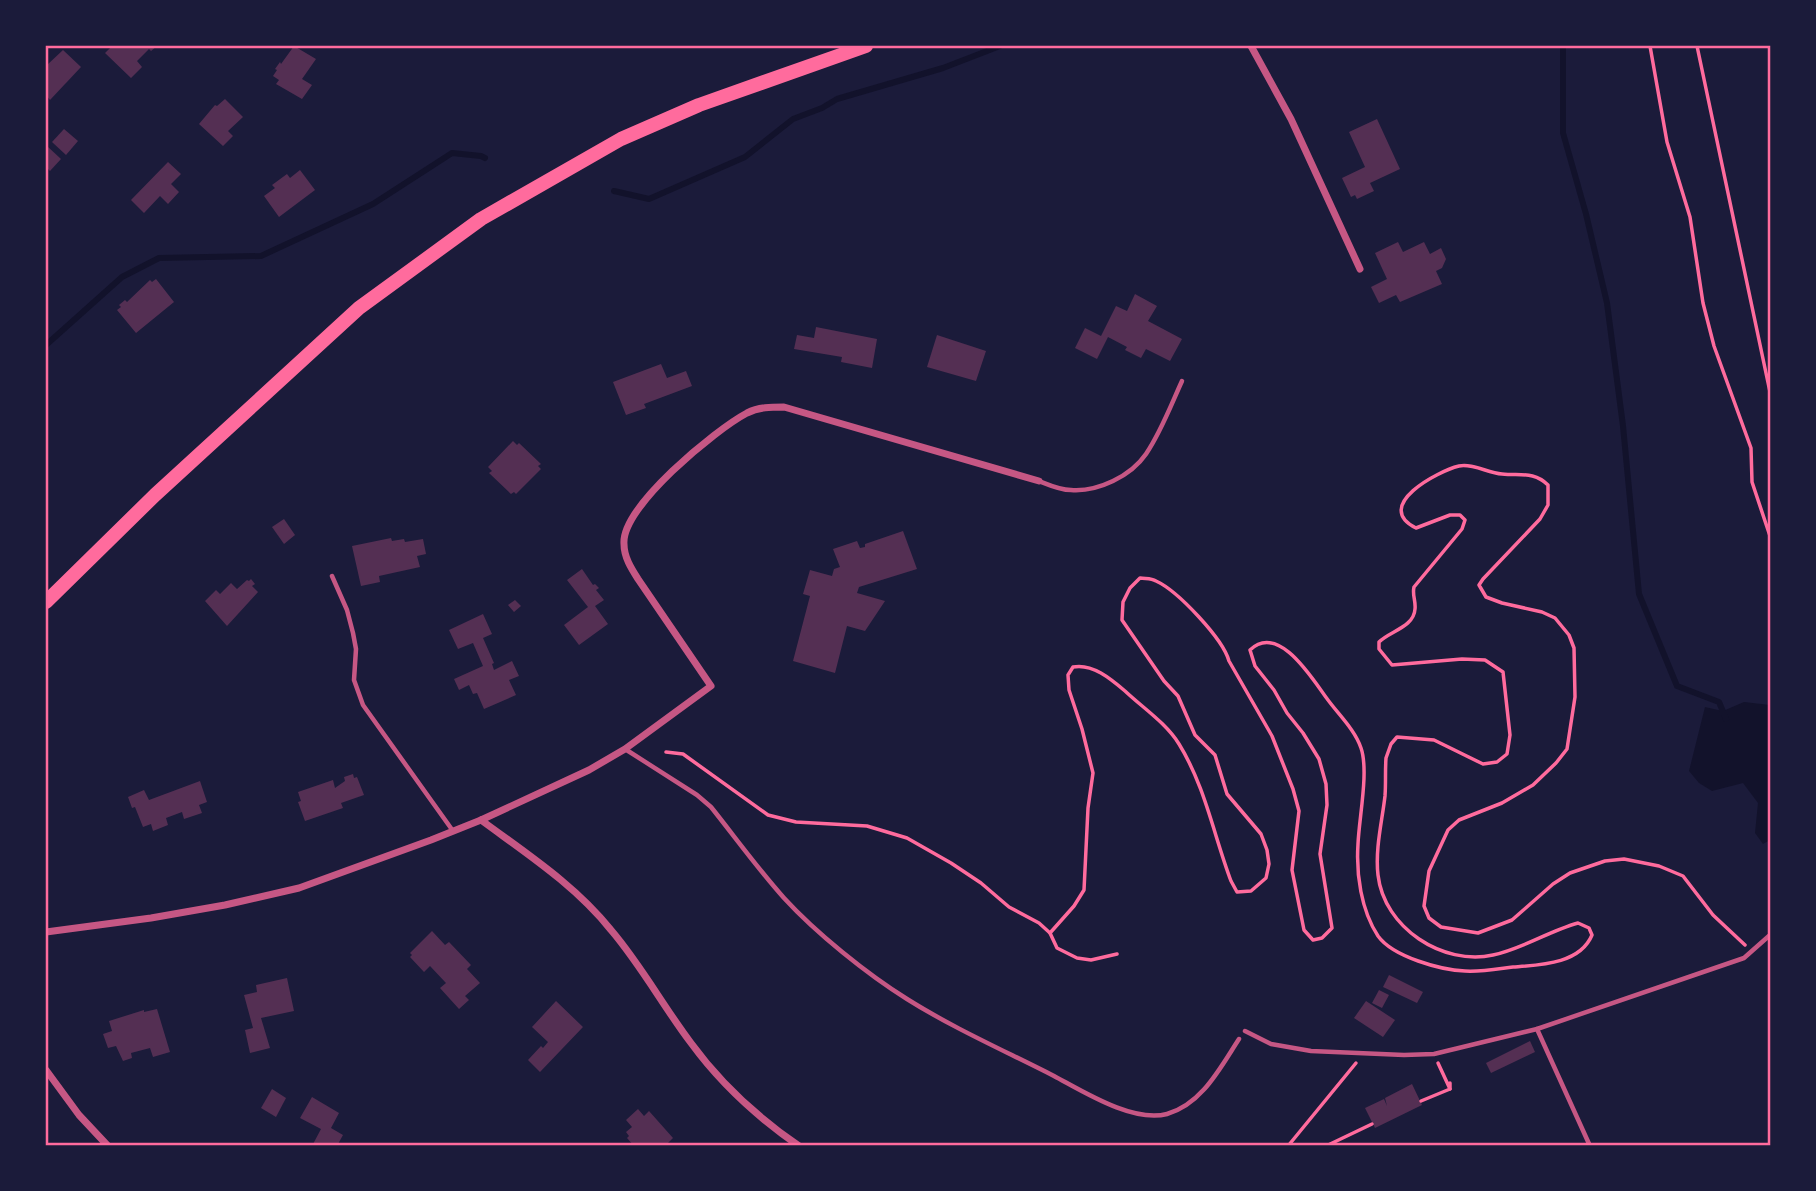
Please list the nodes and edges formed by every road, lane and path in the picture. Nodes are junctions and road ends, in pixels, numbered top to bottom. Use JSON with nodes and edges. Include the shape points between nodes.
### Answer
{"nodes":[{"id":1,"x":866,"y":46,"type":"edge"},
{"id":2,"x":1251,"y":46,"type":"edge"},
{"id":3,"x":1650,"y":46,"type":"edge"},
{"id":4,"x":1696,"y":46,"type":"edge"},
{"id":5,"x":1360,"y":270,"type":"dead end"},
{"id":6,"x":1182,"y":381,"type":"dead end"},
{"id":7,"x":1770,"y":392,"type":"edge"},
{"id":8,"x":1039,"y":481,"type":"joint"},
{"id":9,"x":1770,"y":536,"type":"edge"},
{"id":10,"x":332,"y":576,"type":"dead end"},
{"id":11,"x":46,"y":602,"type":"edge"},
{"id":12,"x":625,"y":749,"type":"junction"},
{"id":13,"x":666,"y":752,"type":"dead end"},
{"id":14,"x":481,"y":820,"type":"junction"},
{"id":15,"x":453,"y":832,"type":"junction"},
{"id":16,"x":46,"y":932,"type":"edge"},
{"id":17,"x":1050,"y":933,"type":"junction"},
{"id":18,"x":1770,"y":935,"type":"edge"},
{"id":19,"x":1753,"y":951,"type":"junction"},
{"id":20,"x":1117,"y":954,"type":"dead end"},
{"id":21,"x":1537,"y":1029,"type":"junction"},
{"id":22,"x":1245,"y":1031,"type":"dead end"},
{"id":23,"x":1239,"y":1039,"type":"dead end"},
{"id":24,"x":1364,"y":1053,"type":"junction"},
{"id":25,"x":1434,"y":1055,"type":"junction"},
{"id":26,"x":46,"y":1070,"type":"edge"},
{"id":27,"x":1421,"y":1101,"type":"dead end"},
{"id":28,"x":1372,"y":1124,"type":"dead end"},
{"id":29,"x":108,"y":1146,"type":"edge"},
{"id":30,"x":799,"y":1146,"type":"edge"},
{"id":31,"x":1288,"y":1146,"type":"edge"},
{"id":32,"x":1326,"y":1146,"type":"edge"},
{"id":33,"x":1590,"y":1146,"type":"edge"}],
"edges":[{"from":1,"to":11,"type":"main road","via":[[699,105],[621,139],[470,227],[359,308]]},
{"from":2,"to":5,"type":"street","via":[[1291,119]]},
{"from":3,"to":9,"type":"path","via":[[1667,142],[1690,218],[1703,303],[1751,448],[1752,482]]},
{"from":4,"to":7,"type":"path"},
{"from":6,"to":8,"type":"lane","via":[[1148,452],[1128,471],[1083,489]]},
{"from":8,"to":12,"type":"street","via":[[784,407],[747,413],[702,445],[629,520],[623,542],[628,563],[711,686]]},
{"from":10,"to":15,"type":"lane","via":[[353,633],[354,680],[363,705]]},
{"from":12,"to":14,"type":"street"},
{"from":12,"to":23,"type":"lane","via":[[711,807],[784,898],[865,968],[907,999],[1081,1090],[1133,1114],[1165,1114],[1199,1096]]},
{"from":13,"to":17,"type":"path","via":[[682,754],[768,815],[796,822],[867,826],[907,838]]},
{"from":14,"to":15,"type":"street"},
{"from":14,"to":30,"type":"street","via":[[580,896],[611,929],[710,1067],[753,1112]]},
{"from":15,"to":16,"type":"street","via":[[299,888],[176,914]]},
{"from":17,"to":19,"type":"path","via":[[1084,890],[1093,773],[1069,690],[1068,675],[1073,667],[1083,665],[1112,679],[1179,744],[1237,892],[1251,891],[1266,878],[1269,864],[1261,834],[1227,794],[1214,755],[1195,734],[1178,696],[1122,620],[1123,602],[1140,578],[1154,579],[1171,591],[1213,632],[1272,736],[1299,811],[1292,870],[1304,930],[1313,940],[1332,929],[1320,854],[1326,784],[1319,759],[1255,666],[1250,650],[1270,642],[1294,656],[1361,749],[1365,775],[1357,846],[1359,878],[1379,937],[1414,959],[1467,971],[1565,959],[1588,944],[1589,928],[1578,923],[1493,955],[1460,956],[1442,951],[1415,937],[1393,913],[1380,885],[1379,830],[1386,758],[1397,737],[1434,740],[1483,764],[1497,762],[1507,754],[1510,735],[1503,672],[1485,660],[1392,665],[1379,649],[1385,636],[1409,622],[1416,610],[1414,587],[1465,520],[1450,515],[1416,527],[1403,517],[1401,507],[1415,487],[1461,465],[1530,474],[1548,485],[1548,505],[1540,519],[1479,585],[1486,597],[1555,618],[1574,648],[1575,697],[1567,748],[1556,762],[1534,785],[1459,820],[1448,830],[1429,871],[1424,906],[1429,918],[1441,927],[1478,933],[1512,920],[1570,873],[1624,859],[1683,876],[1719,922]]},
{"from":17,"to":20,"type":"path","via":[[1057,948],[1077,958]]},
{"from":18,"to":19,"type":"lane"},
{"from":19,"to":21,"type":"lane","via":[[1744,958]]},
{"from":21,"to":25,"type":"lane"},
{"from":21,"to":33,"type":"lane"},
{"from":22,"to":24,"type":"lane","via":[[1271,1044]]},
{"from":24,"to":25,"type":"lane"},
{"from":24,"to":31,"type":"path"},
{"from":25,"to":27,"type":"path","via":[[1450,1086]]},
{"from":26,"to":29,"type":"street"},
{"from":28,"to":32,"type":"path"}]}
